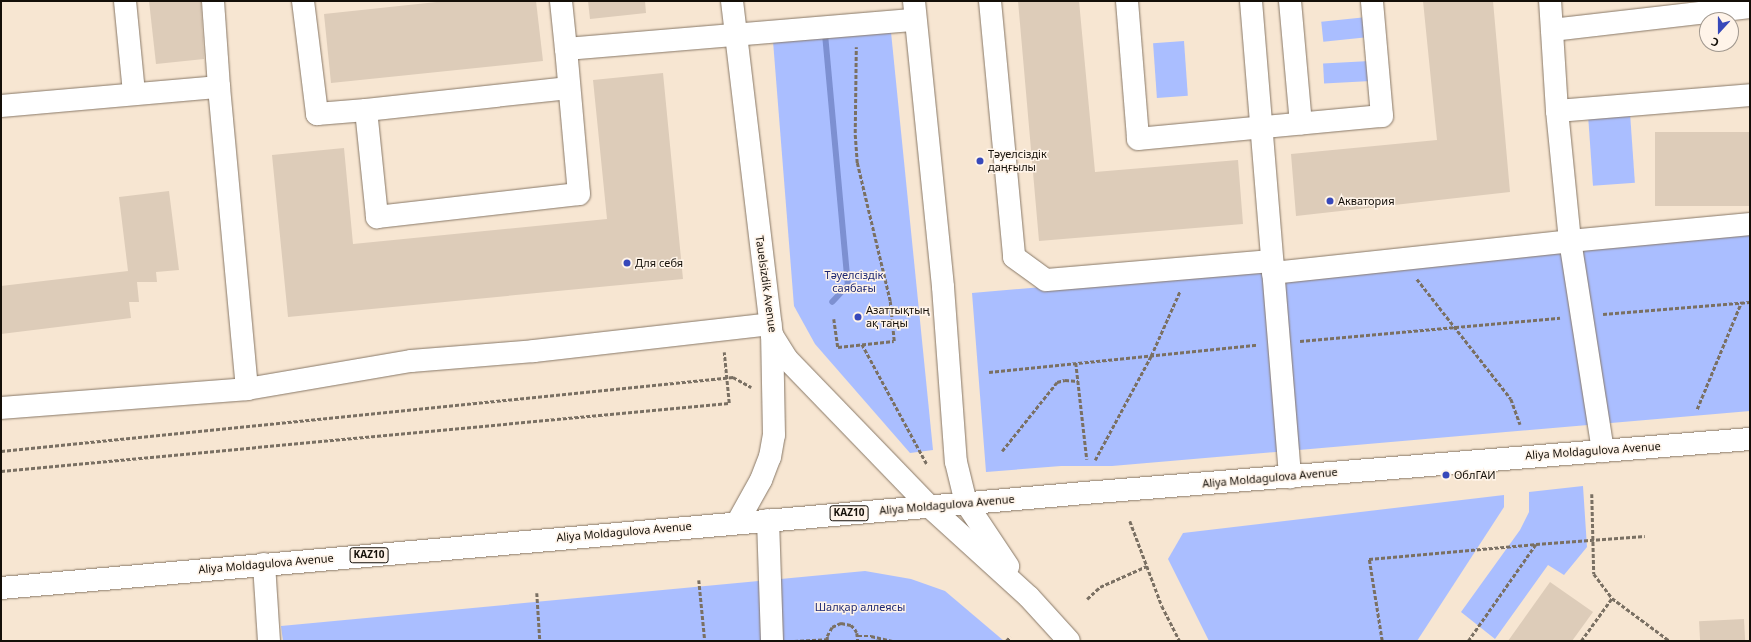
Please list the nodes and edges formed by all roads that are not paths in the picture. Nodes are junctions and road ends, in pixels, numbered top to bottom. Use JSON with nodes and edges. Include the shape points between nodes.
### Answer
{"nodes":[{"id":1,"x":125,"y":1,"type":"edge"},
{"id":2,"x":213,"y":1,"type":"edge"},
{"id":3,"x":303,"y":1,"type":"edge"},
{"id":4,"x":561,"y":1,"type":"edge"},
{"id":5,"x":732,"y":1,"type":"edge"},
{"id":6,"x":990,"y":1,"type":"edge"},
{"id":7,"x":1127,"y":1,"type":"edge"},
{"id":8,"x":1251,"y":1,"type":"edge"},
{"id":9,"x":1290,"y":1,"type":"edge"},
{"id":10,"x":1372,"y":1,"type":"edge"},
{"id":11,"x":1550,"y":1,"type":"edge"},
{"id":12,"x":1738,"y":6,"type":"edge"},
{"id":13,"x":915,"y":10,"type":"edge"},
{"id":14,"x":1552,"y":30,"type":"junction"},
{"id":15,"x":734,"y":35,"type":"junction"},
{"id":16,"x":566,"y":49,"type":"junction"},
{"id":17,"x":219,"y":87,"type":"junction"},
{"id":18,"x":569,"y":88,"type":"junction"},
{"id":19,"x":134,"y":93,"type":"junction"},
{"id":20,"x":1750,"y":95,"type":"edge"},
{"id":21,"x":1,"y":106,"type":"edge"},
{"id":22,"x":366,"y":110,"type":"junction"},
{"id":23,"x":1557,"y":111,"type":"junction"},
{"id":24,"x":1301,"y":124,"type":"junction"},
{"id":25,"x":1263,"y":129,"type":"junction"},
{"id":26,"x":1750,"y":224,"type":"edge"},
{"id":27,"x":1570,"y":241,"type":"junction"},
{"id":28,"x":1273,"y":267,"type":"junction"},
{"id":29,"x":771,"y":329,"type":"junction"},
{"id":30,"x":247,"y":389,"type":"junction"},
{"id":31,"x":1,"y":408,"type":"edge"},
{"id":32,"x":1750,"y":439,"type":"edge"},
{"id":33,"x":1603,"y":451,"type":"junction"},
{"id":34,"x":1290,"y":477,"type":"junction"},
{"id":35,"x":966,"y":503,"type":"junction"},
{"id":36,"x":929,"y":506,"type":"junction"},
{"id":37,"x":768,"y":520,"type":"junction"},
{"id":38,"x":737,"y":522,"type":"junction"},
{"id":39,"x":264,"y":564,"type":"junction"},
{"id":40,"x":1,"y":588,"type":"edge"},
{"id":41,"x":1029,"y":597,"type":"junction"},
{"id":42,"x":269,"y":641,"type":"edge"},
{"id":43,"x":772,"y":641,"type":"edge"},
{"id":44,"x":1070,"y":641,"type":"edge"}],
"edges":[{"from":1,"to":19,"type":"main road"},
{"from":2,"to":17,"type":"main road"},
{"from":3,"to":22,"type":"main road","via":[[317,114]]},
{"from":4,"to":16,"type":"main road"},
{"from":5,"to":15,"type":"main road","name":"Tauelsizdik Avenue"},
{"from":6,"to":28,"type":"main road","via":[[1014,257],[1046,280],[1190,268]]},
{"from":7,"to":25,"type":"main road","via":[[1138,139]]},
{"from":8,"to":25,"type":"main road"},
{"from":9,"to":24,"type":"main road"},
{"from":10,"to":24,"type":"main road","via":[[1382,116]]},
{"from":11,"to":14,"type":"main road"},
{"from":12,"to":14,"type":"main road"},
{"from":13,"to":15,"type":"main road","via":[[856,25]]},
{"from":13,"to":35,"type":"main road","via":[[943,287],[956,462]]},
{"from":14,"to":23,"type":"main road"},
{"from":15,"to":16,"type":"main road"},
{"from":15,"to":29,"type":"main road","name":"Tauelsizdik Avenue"},
{"from":16,"to":18,"type":"main road"},
{"from":17,"to":19,"type":"main road"},
{"from":17,"to":30,"type":"main road"},
{"from":18,"to":22,"type":"main road"},
{"from":18,"to":22,"type":"main road","via":[[580,194],[377,217]]},
{"from":19,"to":21,"type":"main road"},
{"from":20,"to":23,"type":"main road"},
{"from":23,"to":27,"type":"main road"},
{"from":24,"to":25,"type":"main road"},
{"from":25,"to":28,"type":"main road"},
{"from":26,"to":27,"type":"main road"},
{"from":27,"to":28,"type":"main road","via":[[1401,259]]},
{"from":27,"to":33,"type":"main road"},
{"from":28,"to":34,"type":"main road"},
{"from":29,"to":30,"type":"main road","via":[[722,329],[534,351],[411,361]]},
{"from":29,"to":36,"type":"main road","name":"Tauelsizdik Avenue","via":[[786,359]]},
{"from":29,"to":38,"type":"main road","via":[[774,435],[770,457],[761,480]]},
{"from":30,"to":31,"type":"main road"},
{"from":32,"to":33,"type":"main road","name":"Aliya Moldagulova Avenue"},
{"from":33,"to":34,"type":"main road","name":"Aliya Moldagulova Avenue"},
{"from":34,"to":35,"type":"main road","name":"Aliya Moldagulova Avenue"},
{"from":35,"to":36,"type":"main road","name":"Aliya Moldagulova Avenue","number":"KAZ10"},
{"from":35,"to":41,"type":"main road"},
{"from":36,"to":37,"type":"main road","name":"Aliya Moldagulova Avenue","number":"KAZ10"},
{"from":36,"to":41,"type":"main road","name":"Tauelsizdik Avenue"},
{"from":37,"to":38,"type":"main road","name":"Aliya Moldagulova Avenue","number":"KAZ10"},
{"from":37,"to":43,"type":"main road"},
{"from":38,"to":39,"type":"main road","name":"Aliya Moldagulova Avenue","number":"KAZ10"},
{"from":39,"to":40,"type":"main road","name":"Aliya Moldagulova Avenue","number":"KAZ10"},
{"from":39,"to":42,"type":"main road"},
{"from":41,"to":44,"type":"main road"}]}
